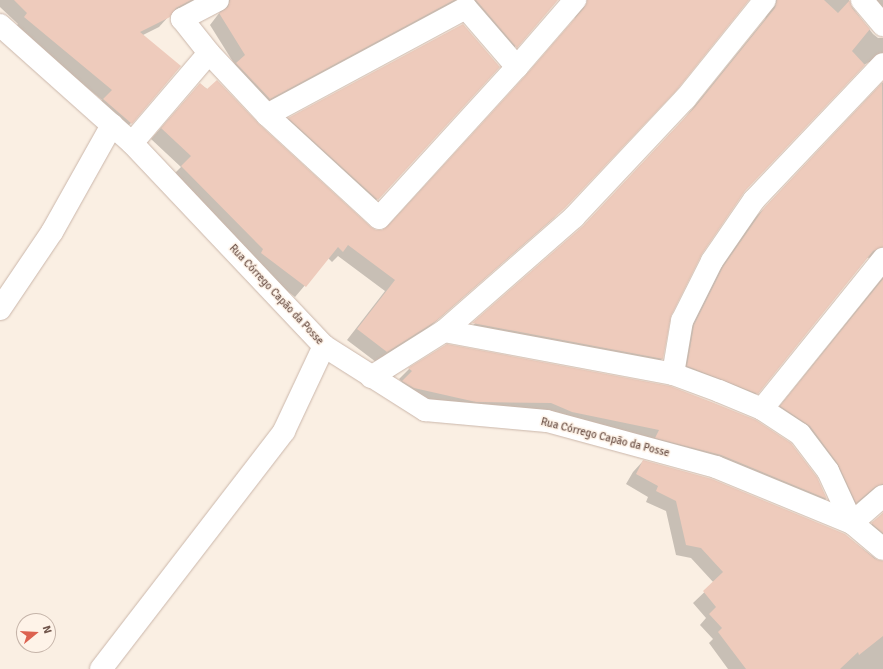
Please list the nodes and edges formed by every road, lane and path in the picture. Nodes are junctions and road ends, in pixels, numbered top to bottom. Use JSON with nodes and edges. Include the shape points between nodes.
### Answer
{"nodes":[{"id":1,"x":218,"y":0,"type":"edge"},
{"id":2,"x":575,"y":0,"type":"edge"},
{"id":3,"x":765,"y":0,"type":"edge"},
{"id":4,"x":862,"y":0,"type":"edge"},
{"id":5,"x":0,"y":25,"type":"edge"},
{"id":6,"x":883,"y":25,"type":"edge"},
{"id":7,"x":209,"y":53,"type":"junction"},
{"id":8,"x":883,"y":64,"type":"edge"},
{"id":9,"x":517,"y":67,"type":"junction"},
{"id":10,"x":267,"y":115,"type":"junction"},
{"id":11,"x":112,"y":125,"type":"junction"},
{"id":12,"x":132,"y":143,"type":"junction"},
{"id":13,"x":883,"y":259,"type":"edge"},
{"id":14,"x":0,"y":309,"type":"edge"},
{"id":15,"x":444,"y":331,"type":"junction"},
{"id":16,"x":324,"y":346,"type":"junction"},
{"id":17,"x":673,"y":374,"type":"junction"},
{"id":18,"x":371,"y":377,"type":"junction"},
{"id":19,"x":762,"y":409,"type":"junction"},
{"id":20,"x":883,"y":496,"type":"edge"},
{"id":21,"x":852,"y":523,"type":"junction"},
{"id":22,"x":883,"y":549,"type":"edge"},
{"id":23,"x":101,"y":669,"type":"edge"}],
"edges":[{"from":1,"to":7,"type":"street","via":[[182,19]]},
{"from":2,"to":9,"type":"street"},
{"from":3,"to":15,"type":"street","via":[[685,99],[574,217]]},
{"from":4,"to":6,"type":"street"},
{"from":5,"to":11,"type":"street","name":"Rua Córrego Capão da Posse"},
{"from":7,"to":10,"type":"street"},
{"from":7,"to":12,"type":"street"},
{"from":8,"to":17,"type":"street","via":[[754,200],[712,261],[682,321]]},
{"from":9,"to":10,"type":"street","via":[[466,8]]},
{"from":9,"to":10,"type":"street","via":[[379,218]]},
{"from":11,"to":12,"type":"street","name":"Rua Córrego Capão da Posse"},
{"from":11,"to":14,"type":"street","via":[[52,232]]},
{"from":12,"to":16,"type":"street","name":"Rua Córrego Capão da Posse"},
{"from":13,"to":19,"type":"street"},
{"from":15,"to":17,"type":"street"},
{"from":15,"to":18,"type":"street"},
{"from":16,"to":18,"type":"street","name":"Rua Córrego Capão da Posse"},
{"from":16,"to":23,"type":"street","via":[[284,431]]},
{"from":17,"to":19,"type":"street","via":[[720,390]]},
{"from":18,"to":21,"type":"street","name":"Rua Córrego Capão da Posse","via":[[425,410],[547,421],[716,467]]},
{"from":19,"to":21,"type":"street","via":[[800,434],[828,471]]},
{"from":20,"to":21,"type":"street"},
{"from":21,"to":22,"type":"street"}]}
